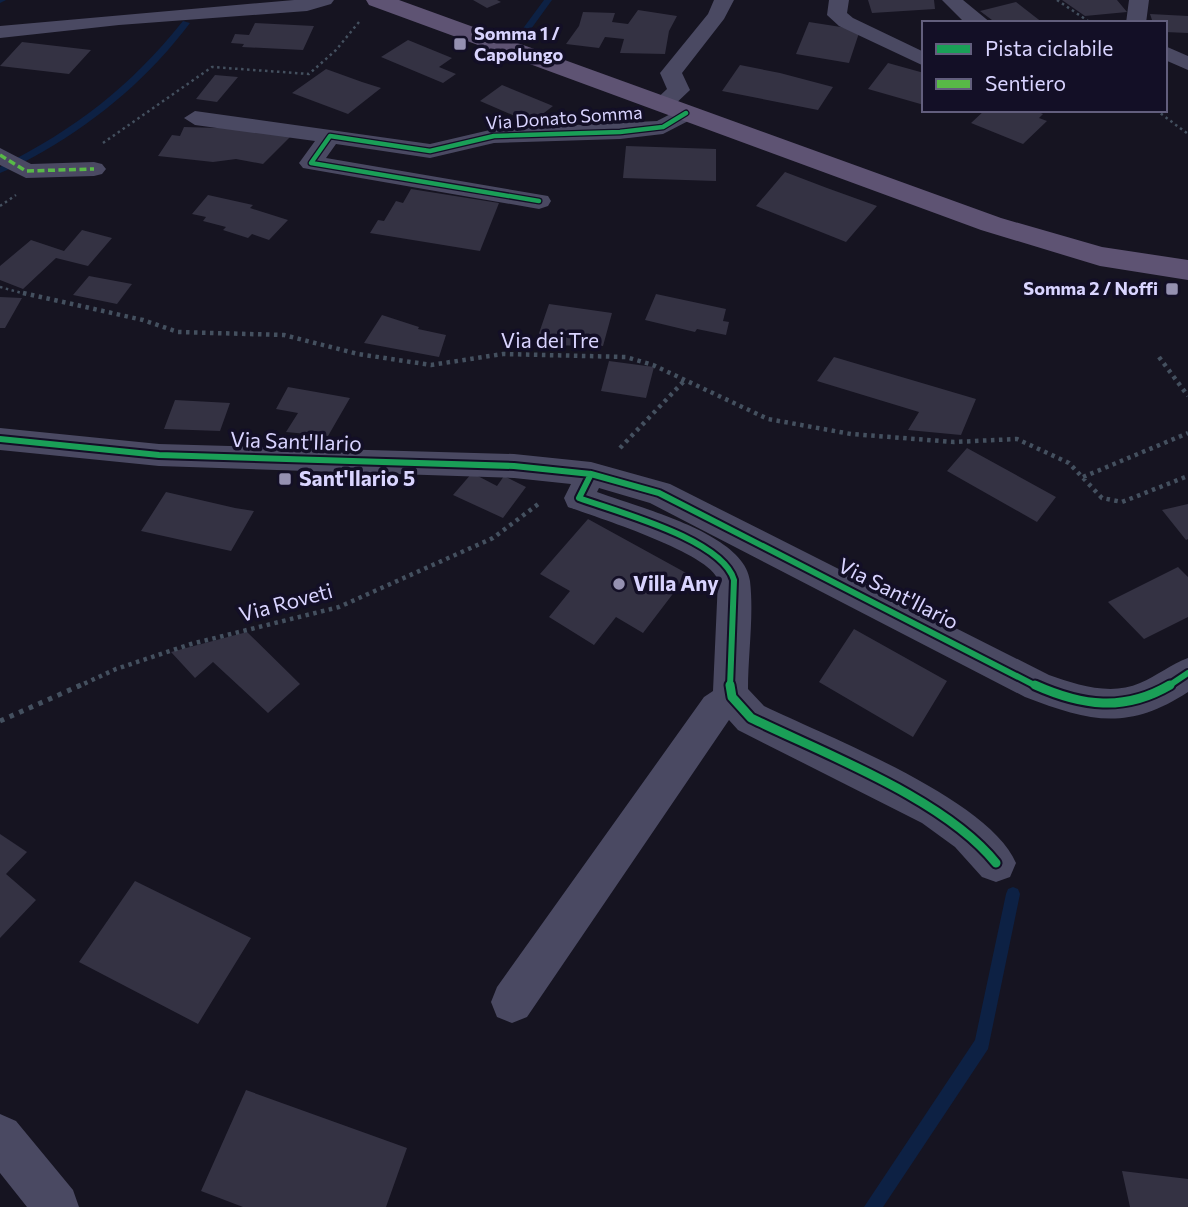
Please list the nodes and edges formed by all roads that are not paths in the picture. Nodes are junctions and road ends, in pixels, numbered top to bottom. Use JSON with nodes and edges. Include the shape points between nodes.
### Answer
{"nodes":[{"id":1,"x":324,"y":0,"type":"edge"},
{"id":2,"x":377,"y":0,"type":"edge"},
{"id":3,"x":724,"y":0,"type":"edge"},
{"id":4,"x":839,"y":0,"type":"edge"},
{"id":5,"x":952,"y":0,"type":"edge"},
{"id":6,"x":1139,"y":0,"type":"edge"},
{"id":7,"x":977,"y":21,"type":"edge"},
{"id":8,"x":1136,"y":21,"type":"edge"},
{"id":9,"x":0,"y":32,"type":"edge"},
{"id":10,"x":1167,"y":53,"type":"edge"},
{"id":11,"x":922,"y":59,"type":"edge"},
{"id":12,"x":1188,"y":64,"type":"edge"},
{"id":13,"x":674,"y":108,"type":"junction"},
{"id":14,"x":195,"y":118,"type":"dead end"},
{"id":15,"x":330,"y":136,"type":"junction"},
{"id":16,"x":0,"y":155,"type":"edge"},
{"id":17,"x":94,"y":169,"type":"dead end"},
{"id":18,"x":539,"y":201,"type":"dead end"},
{"id":19,"x":1188,"y":270,"type":"edge"},
{"id":20,"x":0,"y":439,"type":"edge"},
{"id":21,"x":591,"y":474,"type":"junction"},
{"id":22,"x":1188,"y":673,"type":"edge"},
{"id":23,"x":732,"y":697,"type":"junction"},
{"id":24,"x":996,"y":863,"type":"dead end"},
{"id":25,"x":512,"y":1002,"type":"dead end"},
{"id":26,"x":0,"y":1137,"type":"edge"},
{"id":27,"x":56,"y":1207,"type":"edge"}],
"edges":[{"from":1,"to":9,"type":"street"},
{"from":2,"to":13,"type":"main road","name":"Via Donato Somma"},
{"from":3,"to":13,"type":"street","via":[[671,73],[679,90]]},
{"from":4,"to":11,"type":"street","via":[[837,15],[846,22]]},
{"from":5,"to":7,"type":"street"},
{"from":6,"to":8,"type":"street"},
{"from":10,"to":12,"type":"street"},
{"from":13,"to":15,"type":"street","name":"Via Donato Somma","via":[[663,127],[494,136],[430,150]]},
{"from":13,"to":19,"type":"main road","name":"Via Donato Somma","via":[[992,224],[1100,256]]},
{"from":14,"to":15,"type":"street","name":"Via Donato Somma"},
{"from":15,"to":18,"type":"street","via":[[311,163]]},
{"from":16,"to":17,"type":"street","via":[[26,171]]},
{"from":20,"to":21,"type":"street","name":"Via Sant'Ilario","via":[[159,455],[514,466]]},
{"from":21,"to":22,"type":"street","name":"Via Sant'Ilario","via":[[659,493],[1037,686],[1080,703],[1113,707],[1155,696]]},
{"from":21,"to":23,"type":"street","via":[[579,498],[702,547],[731,569]]},
{"from":23,"to":24,"type":"street","via":[[751,718],[962,828]]},
{"from":23,"to":25,"type":"street","via":[[717,708]]},
{"from":26,"to":27,"type":"street"}]}
